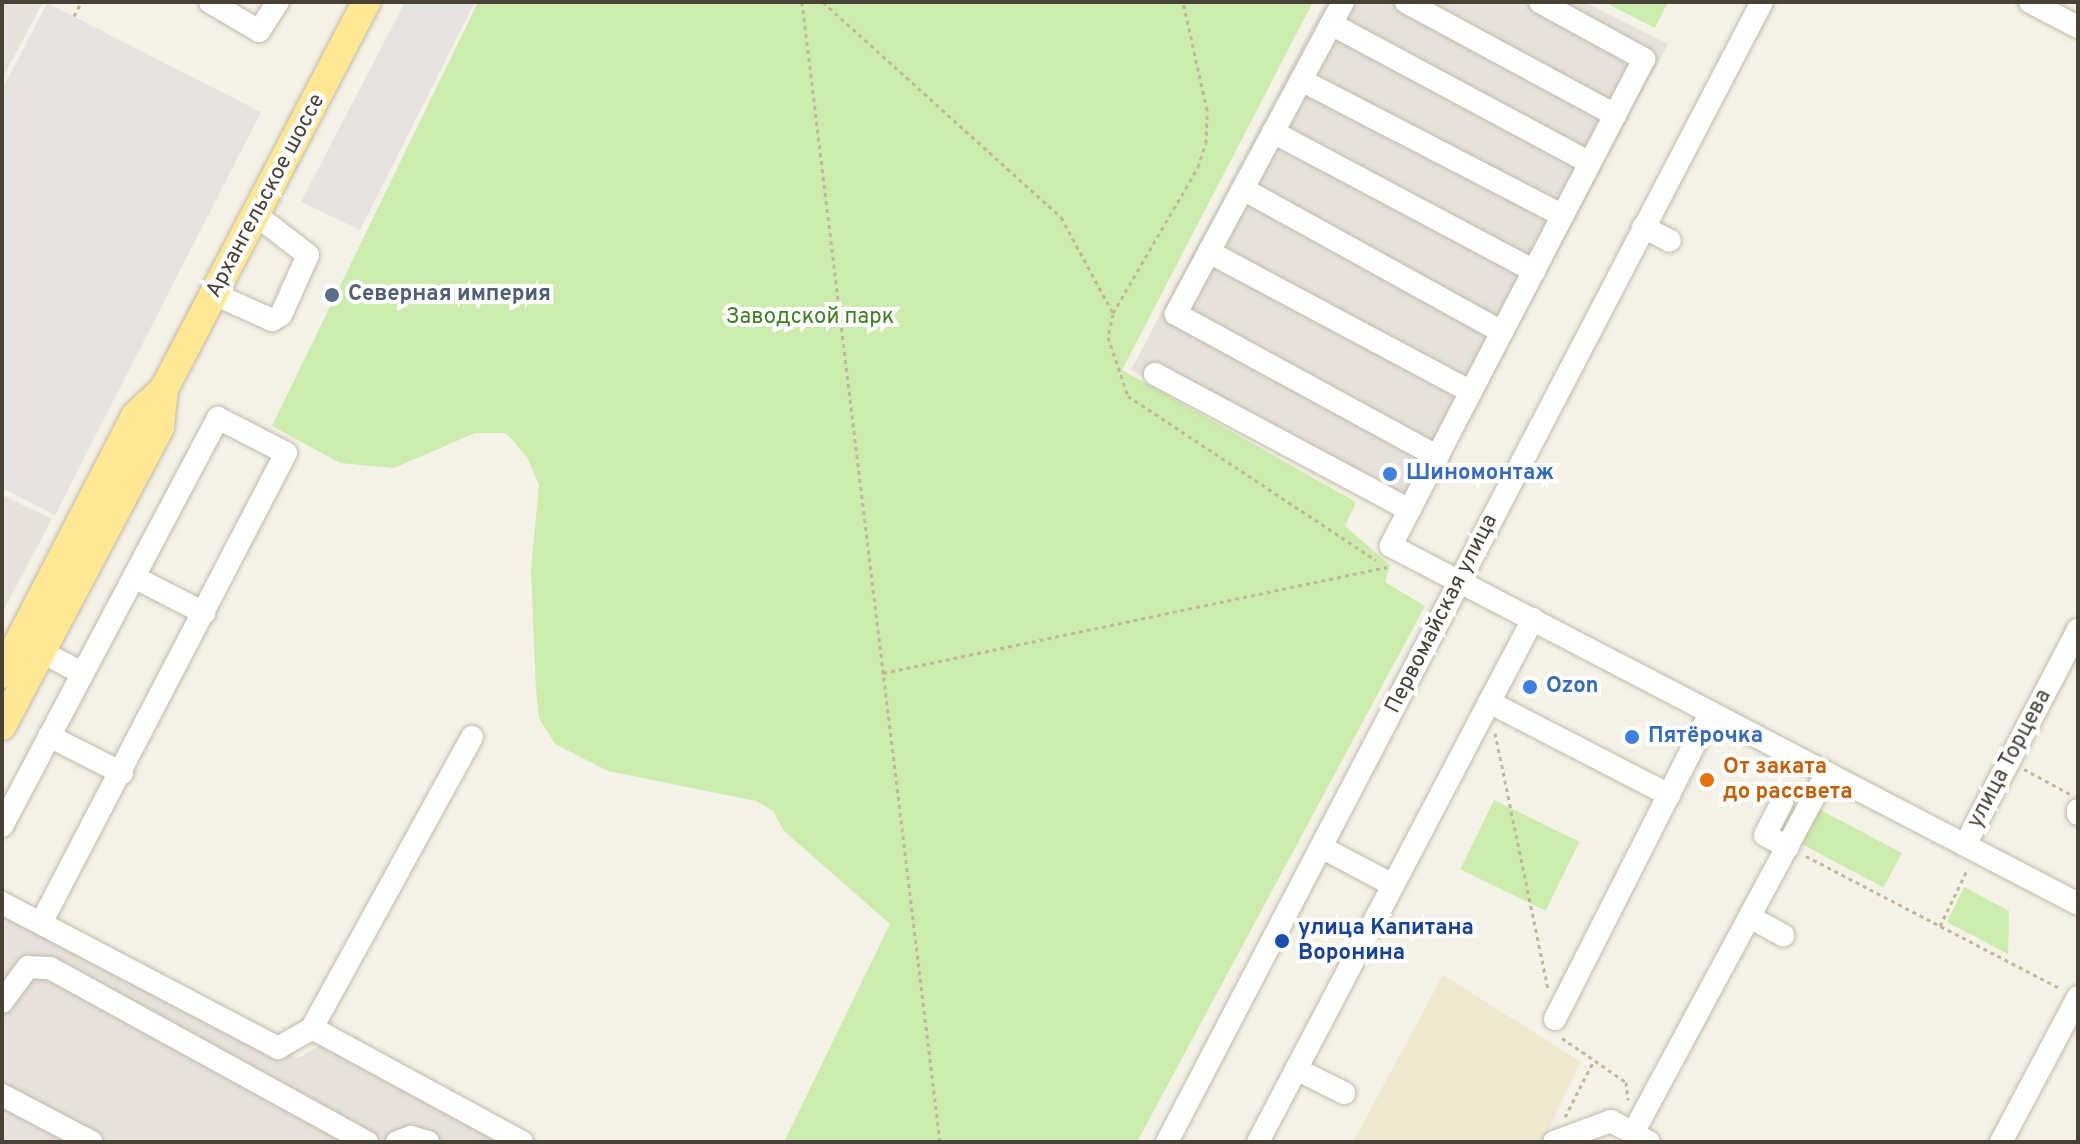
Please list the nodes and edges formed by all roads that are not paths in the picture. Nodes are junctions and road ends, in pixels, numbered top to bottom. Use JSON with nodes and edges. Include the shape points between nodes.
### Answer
{"nodes":[{"id":1,"x":210,"y":2,"type":"edge"},
{"id":2,"x":278,"y":2,"type":"edge"},
{"id":3,"x":366,"y":2,"type":"edge"},
{"id":4,"x":1343,"y":2,"type":"edge"},
{"id":5,"x":1406,"y":2,"type":"edge"},
{"id":6,"x":1540,"y":2,"type":"edge"},
{"id":7,"x":1762,"y":2,"type":"edge"},
{"id":8,"x":2030,"y":2,"type":"edge"},
{"id":9,"x":1331,"y":24,"type":"junction"},
{"id":10,"x":2078,"y":27,"type":"edge"},
{"id":11,"x":1301,"y":80,"type":"junction"},
{"id":12,"x":1615,"y":115,"type":"junction"},
{"id":13,"x":1273,"y":132,"type":"junction"},
{"id":14,"x":1590,"y":163,"type":"junction"},
{"id":15,"x":1243,"y":189,"type":"junction"},
{"id":16,"x":256,"y":215,"type":"junction"},
{"id":17,"x":1563,"y":216,"type":"junction"},
{"id":18,"x":1643,"y":227,"type":"junction"},
{"id":19,"x":1670,"y":241,"type":"dead end"},
{"id":20,"x":1209,"y":252,"type":"junction"},
{"id":21,"x":1534,"y":271,"type":"junction"},
{"id":22,"x":214,"y":294,"type":"junction"},
{"id":23,"x":1502,"y":332,"type":"junction"},
{"id":24,"x":1155,"y":374,"type":"dead end"},
{"id":25,"x":1471,"y":392,"type":"junction"},
{"id":26,"x":1438,"y":457,"type":"junction"},
{"id":27,"x":1410,"y":510,"type":"junction"},
{"id":28,"x":134,"y":577,"type":"junction"},
{"id":29,"x":1459,"y":580,"type":"junction"},
{"id":30,"x":204,"y":613,"type":"junction"},
{"id":31,"x":1533,"y":619,"type":"junction"},
{"id":32,"x":2078,"y":630,"type":"edge"},
{"id":33,"x":30,"y":647,"type":"junction"},
{"id":34,"x":82,"y":673,"type":"junction"},
{"id":35,"x":2,"y":674,"type":"edge"},
{"id":36,"x":1489,"y":702,"type":"junction"},
{"id":37,"x":1711,"y":712,"type":"junction"},
{"id":38,"x":2,"y":726,"type":"edge"},
{"id":39,"x":49,"y":736,"type":"junction"},
{"id":40,"x":472,"y":737,"type":"dead end"},
{"id":41,"x":122,"y":773,"type":"junction"},
{"id":42,"x":1827,"y":773,"type":"junction"},
{"id":43,"x":1669,"y":795,"type":"junction"},
{"id":44,"x":1782,"y":802,"type":"dead end"},
{"id":45,"x":2,"y":826,"type":"edge"},
{"id":46,"x":1965,"y":845,"type":"junction"},
{"id":47,"x":1321,"y":847,"type":"junction"},
{"id":48,"x":1788,"y":847,"type":"junction"},
{"id":49,"x":1393,"y":885,"type":"junction"},
{"id":50,"x":2,"y":903,"type":"edge"},
{"id":51,"x":2078,"y":904,"type":"edge"},
{"id":52,"x":1750,"y":917,"type":"junction"},
{"id":53,"x":41,"y":923,"type":"junction"},
{"id":54,"x":1783,"y":935,"type":"dead end"},
{"id":55,"x":2078,"y":997,"type":"edge"},
{"id":56,"x":2,"y":1002,"type":"edge"},
{"id":57,"x":1555,"y":1019,"type":"road end"},
{"id":58,"x":312,"y":1028,"type":"junction"},
{"id":59,"x":1296,"y":1069,"type":"junction"},
{"id":60,"x":1344,"y":1093,"type":"dead end"},
{"id":61,"x":2,"y":1095,"type":"edge"},
{"id":62,"x":1556,"y":1135,"type":"edge"},
{"id":63,"x":1641,"y":1138,"type":"edge"},
{"id":64,"x":91,"y":1142,"type":"edge"},
{"id":65,"x":367,"y":1142,"type":"edge"},
{"id":66,"x":397,"y":1142,"type":"edge"},
{"id":67,"x":428,"y":1142,"type":"edge"},
{"id":68,"x":522,"y":1142,"type":"edge"},
{"id":69,"x":1167,"y":1142,"type":"edge"},
{"id":70,"x":1258,"y":1142,"type":"edge"},
{"id":71,"x":2001,"y":1142,"type":"edge"}],
"edges":[{"from":1,"to":2,"type":"street","via":[[259,31]]},
{"from":3,"to":16,"type":"main road","name":"Архангельское шоссе"},
{"from":4,"to":9,"type":"street"},
{"from":5,"to":12,"type":"street"},
{"from":6,"to":12,"type":"street","via":[[1644,59]]},
{"from":7,"to":18,"type":"street","name":"Первомайская улица"},
{"from":8,"to":10,"type":"street"},
{"from":9,"to":11,"type":"street"},
{"from":9,"to":14,"type":"street"},
{"from":11,"to":13,"type":"street"},
{"from":11,"to":17,"type":"street"},
{"from":12,"to":14,"type":"street"},
{"from":13,"to":15,"type":"street"},
{"from":13,"to":21,"type":"street"},
{"from":14,"to":17,"type":"street"},
{"from":15,"to":20,"type":"street"},
{"from":15,"to":23,"type":"street"},
{"from":16,"to":22,"type":"main road","name":"Архангельское шоссе"},
{"from":16,"to":22,"type":"street","via":[[308,255],[281,315],[272,320]]},
{"from":17,"to":21,"type":"street"},
{"from":18,"to":19,"type":"street"},
{"from":18,"to":29,"type":"street","name":"Первомайская улица"},
{"from":20,"to":25,"type":"street"},
{"from":20,"to":26,"type":"street","via":[[1176,314]]},
{"from":21,"to":23,"type":"street"},
{"from":22,"to":33,"type":"main road","name":"Архангельское шоссе","via":[[164,389],[135,416]]},
{"from":23,"to":25,"type":"street"},
{"from":24,"to":27,"type":"street"},
{"from":25,"to":26,"type":"street"},
{"from":26,"to":27,"type":"street"},
{"from":27,"to":29,"type":"street","via":[[1391,546]]},
{"from":28,"to":30,"type":"street"},
{"from":28,"to":30,"type":"street","via":[[218,418],[286,453]]},
{"from":28,"to":34,"type":"street"},
{"from":29,"to":31,"type":"street"},
{"from":29,"to":47,"type":"street","name":"Первомайская улица"},
{"from":30,"to":41,"type":"street"},
{"from":31,"to":36,"type":"street"},
{"from":31,"to":37,"type":"street"},
{"from":32,"to":46,"type":"street","name":"улица Торцева"},
{"from":33,"to":34,"type":"street"},
{"from":33,"to":35,"type":"main road","name":"Архангельское шоссе"},
{"from":33,"to":38,"type":"main road","name":"Архангельское шоссе"},
{"from":34,"to":39,"type":"street"},
{"from":36,"to":43,"type":"street"},
{"from":36,"to":49,"type":"street"},
{"from":37,"to":42,"type":"street"},
{"from":37,"to":43,"type":"street"},
{"from":39,"to":41,"type":"street"},
{"from":39,"to":45,"type":"street"},
{"from":40,"to":58,"type":"street"},
{"from":41,"to":53,"type":"street"},
{"from":42,"to":46,"type":"street"},
{"from":42,"to":48,"type":"street"},
{"from":43,"to":57,"type":"street"},
{"from":44,"to":48,"type":"street","via":[[1765,835]]},
{"from":46,"to":51,"type":"street"},
{"from":47,"to":49,"type":"street"},
{"from":47,"to":69,"type":"street","name":"Первомайская улица"},
{"from":48,"to":52,"type":"street"},
{"from":49,"to":59,"type":"street"},
{"from":50,"to":53,"type":"street"},
{"from":52,"to":54,"type":"street"},
{"from":52,"to":63,"type":"street"},
{"from":53,"to":58,"type":"street","via":[[278,1048]]},
{"from":55,"to":71,"type":"street"},
{"from":56,"to":65,"type":"street","via":[[28,967],[50,968]]},
{"from":58,"to":68,"type":"street"},
{"from":59,"to":60,"type":"street"},
{"from":59,"to":70,"type":"street"},
{"from":61,"to":64,"type":"street"},
{"from":62,"to":63,"type":"street","via":[[1611,1121]]},
{"from":66,"to":67,"type":"street","via":[[411,1137]]}]}
